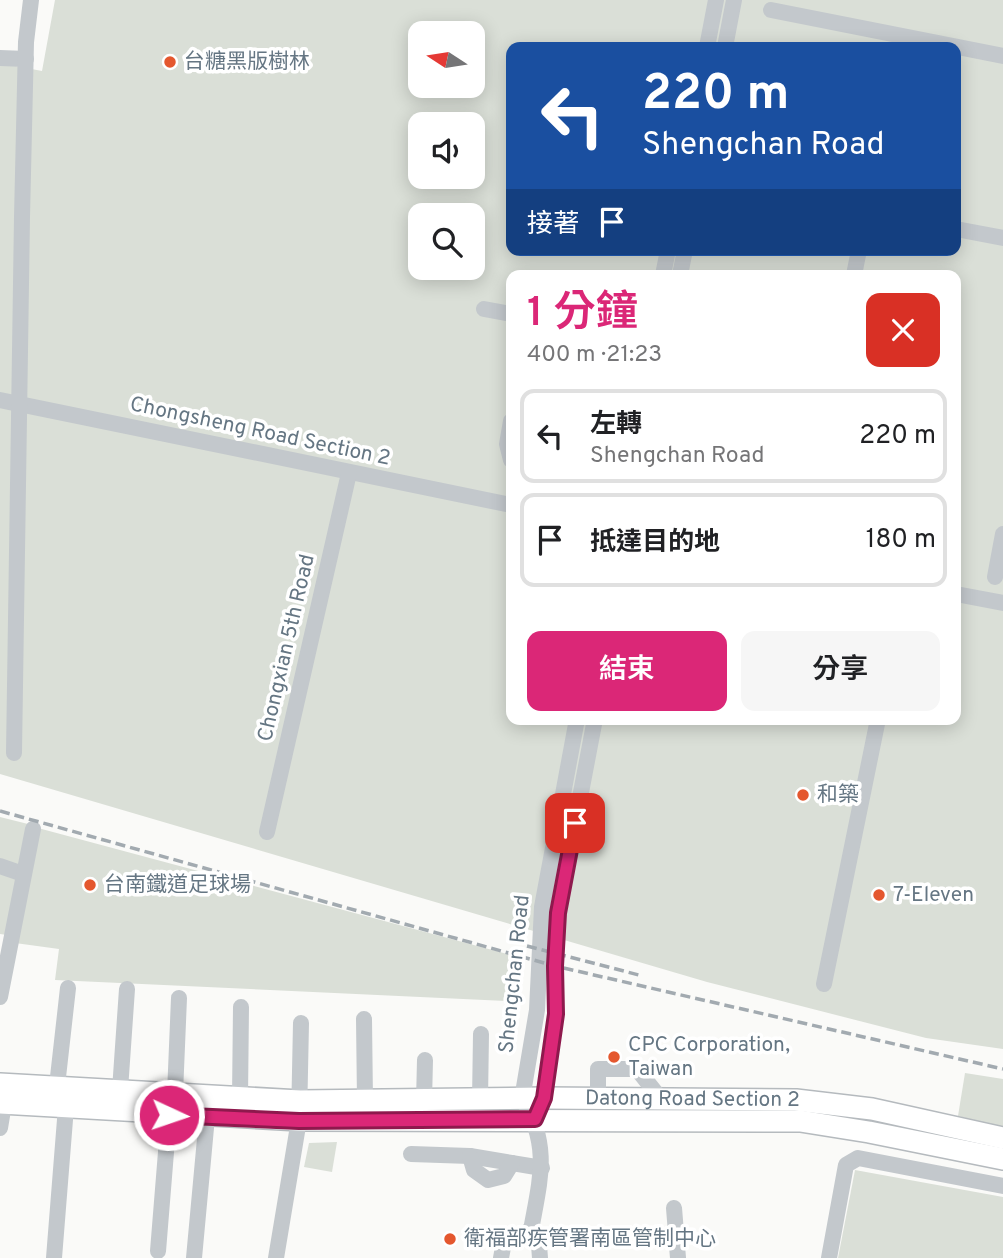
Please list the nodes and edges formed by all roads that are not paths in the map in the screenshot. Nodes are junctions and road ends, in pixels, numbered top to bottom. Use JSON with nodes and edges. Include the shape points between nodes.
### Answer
{"nodes":[{"id":1,"x":31,"y":0,"type":"edge"},
{"id":2,"x":716,"y":0,"type":"edge"},
{"id":3,"x":734,"y":0,"type":"edge"},
{"id":4,"x":771,"y":10,"type":"dead end"},
{"id":5,"x":708,"y":42,"type":"edge"},
{"id":6,"x":726,"y":42,"type":"edge"},
{"id":7,"x":900,"y":42,"type":"edge"},
{"id":8,"x":961,"y":50,"type":"edge"},
{"id":9,"x":1003,"y":56,"type":"edge"},
{"id":10,"x":0,"y":58,"type":"edge"},
{"id":11,"x":26,"y":59,"type":"junction"},
{"id":12,"x":961,"y":230,"type":"edge"},
{"id":13,"x":1003,"y":237,"type":"edge"},
{"id":14,"x":484,"y":309,"type":"dead end"},
{"id":15,"x":506,"y":313,"type":"edge"},
{"id":16,"x":0,"y":400,"type":"edge"},
{"id":17,"x":19,"y":404,"type":"junction"},
{"id":18,"x":349,"y":473,"type":"junction"},
{"id":19,"x":506,"y":504,"type":"edge"},
{"id":20,"x":1003,"y":534,"type":"edge"},
{"id":21,"x":995,"y":578,"type":"dead end"},
{"id":22,"x":961,"y":595,"type":"edge"},
{"id":23,"x":1003,"y":603,"type":"edge"},
{"id":24,"x":576,"y":725,"type":"edge"},
{"id":25,"x":594,"y":725,"type":"edge"},
{"id":26,"x":877,"y":725,"type":"edge"},
{"id":27,"x":14,"y":753,"type":"dead end"},
{"id":28,"x":33,"y":829,"type":"dead end"},
{"id":29,"x":267,"y":832,"type":"dead end"},
{"id":30,"x":0,"y":866,"type":"edge"},
{"id":31,"x":23,"y":874,"type":"junction"},
{"id":32,"x":5,"y":938,"type":"edge"},
{"id":33,"x":824,"y":984,"type":"dead end"},
{"id":34,"x":68,"y":988,"type":"dead end"},
{"id":35,"x":127,"y":989,"type":"dead end"},
{"id":36,"x":0,"y":995,"type":"edge"},
{"id":37,"x":179,"y":998,"type":"dead end"},
{"id":38,"x":241,"y":1007,"type":"dead end"},
{"id":39,"x":364,"y":1019,"type":"dead end"},
{"id":40,"x":301,"y":1023,"type":"dead end"},
{"id":41,"x":481,"y":1034,"type":"dead end"},
{"id":42,"x":425,"y":1060,"type":"dead end"},
{"id":43,"x":57,"y":1086,"type":"junction"},
{"id":44,"x":120,"y":1090,"type":"junction"},
{"id":45,"x":175,"y":1094,"type":"junction"},
{"id":46,"x":1,"y":1097,"type":"edge"},
{"id":47,"x":240,"y":1098,"type":"junction"},
{"id":48,"x":544,"y":1098,"type":"junction"},
{"id":49,"x":598,"y":1098,"type":"junction"},
{"id":50,"x":660,"y":1098,"type":"junction"},
{"id":51,"x":522,"y":1099,"type":"junction"},
{"id":52,"x":480,"y":1100,"type":"junction"},
{"id":53,"x":365,"y":1101,"type":"junction"},
{"id":54,"x":424,"y":1101,"type":"junction"},
{"id":55,"x":66,"y":1107,"type":"junction"},
{"id":56,"x":300,"y":1111,"type":"junction"},
{"id":57,"x":169,"y":1115,"type":"junction"},
{"id":58,"x":207,"y":1117,"type":"junction"},
{"id":59,"x":535,"y":1119,"type":"junction"},
{"id":60,"x":0,"y":1128,"type":"edge"},
{"id":61,"x":1003,"y":1138,"type":"edge"},
{"id":62,"x":411,"y":1154,"type":"dead end"},
{"id":63,"x":1003,"y":1159,"type":"edge"},
{"id":64,"x":542,"y":1168,"type":"junction"},
{"id":65,"x":1003,"y":1186,"type":"edge"},
{"id":66,"x":674,"y":1208,"type":"dead end"},
{"id":67,"x":531,"y":1230,"type":"junction"},
{"id":68,"x":158,"y":1251,"type":"dead end"},
{"id":69,"x":54,"y":1258,"type":"edge"},
{"id":70,"x":194,"y":1258,"type":"edge"},
{"id":71,"x":276,"y":1258,"type":"edge"},
{"id":72,"x":501,"y":1258,"type":"edge"},
{"id":73,"x":540,"y":1258,"type":"edge"},
{"id":74,"x":678,"y":1258,"type":"edge"},
{"id":75,"x":829,"y":1258,"type":"edge"}],
"edges":[{"from":1,"to":11,"type":"street"},
{"from":2,"to":5,"type":"street"},
{"from":3,"to":6,"type":"street"},
{"from":4,"to":7,"type":"street"},
{"from":8,"to":9,"type":"street"},
{"from":10,"to":11,"type":"street"},
{"from":11,"to":17,"type":"street"},
{"from":12,"to":13,"type":"street"},
{"from":14,"to":15,"type":"street"},
{"from":16,"to":17,"type":"street","name":"Chongsheng Road Section 2"},
{"from":17,"to":18,"type":"street","name":"Chongsheng Road Section 2"},
{"from":17,"to":27,"type":"street"},
{"from":18,"to":19,"type":"street","name":"Chongsheng Road Section 2"},
{"from":18,"to":29,"type":"street","name":"Chongxian 5th Road"},
{"from":20,"to":21,"type":"street"},
{"from":22,"to":23,"type":"street"},
{"from":24,"to":51,"type":"street","name":"Shengchan Road","via":[[542,908],[537,1010]]},
{"from":25,"to":48,"type":"street","name":"Shengchan Road","via":[[558,913],[556,1014]]},
{"from":26,"to":33,"type":"street"},
{"from":28,"to":31,"type":"street"},
{"from":30,"to":31,"type":"street"},
{"from":31,"to":32,"type":"street"},
{"from":32,"to":36,"type":"street"},
{"from":34,"to":43,"type":"street"},
{"from":35,"to":44,"type":"street"},
{"from":37,"to":45,"type":"street"},
{"from":38,"to":47,"type":"street"},
{"from":39,"to":53,"type":"street"},
{"from":40,"to":56,"type":"street"},
{"from":41,"to":52,"type":"street"},
{"from":42,"to":54,"type":"street"},
{"from":43,"to":44,"type":"main road","name":"Datong Road Section 2"},
{"from":43,"to":46,"type":"main road","name":"Datong Road Section 2"},
{"from":44,"to":45,"type":"main road","name":"Datong Road Section 2"},
{"from":45,"to":47,"type":"main road","name":"Datong Road Section 2"},
{"from":46,"to":55,"type":"main road","name":"Datong Road Section 2"},
{"from":46,"to":60,"type":"street"},
{"from":47,"to":56,"type":"main road","name":"Datong Road Section 2"},
{"from":48,"to":49,"type":"main road","name":"Datong Road Section 2"},
{"from":48,"to":51,"type":"main road","name":"Datong Road Section 2"},
{"from":48,"to":59,"type":"street","name":"Shengchan Road"},
{"from":49,"to":50,"type":"main road","name":"Datong Road Section 2"},
{"from":49,"to":50,"type":"street","via":[[598,1069],[637,1069]]},
{"from":50,"to":61,"type":"main road","name":"Datong Road Section 2","via":[[796,1100],[872,1110]]},
{"from":51,"to":52,"type":"main road","name":"Datong Road Section 2"},
{"from":51,"to":59,"type":"street"},
{"from":52,"to":54,"type":"main road","name":"Datong Road Section 2"},
{"from":53,"to":54,"type":"main road","name":"Datong Road Section 2"},
{"from":53,"to":56,"type":"main road","name":"Datong Road Section 2"},
{"from":55,"to":57,"type":"main road","name":"Datong Road Section 2"},
{"from":55,"to":69,"type":"street"},
{"from":56,"to":58,"type":"main road","name":"Datong Road Section 2"},
{"from":56,"to":59,"type":"main road","name":"Datong Road Section 2"},
{"from":56,"to":71,"type":"street"},
{"from":57,"to":58,"type":"main road","name":"Datong Road Section 2"},
{"from":57,"to":68,"type":"street"},
{"from":58,"to":70,"type":"street"},
{"from":59,"to":63,"type":"main road","name":"Datong Road Section 2","via":[[800,1121]]},
{"from":59,"to":64,"type":"street"},
{"from":62,"to":64,"type":"street","via":[[470,1156]]},
{"from":64,"to":67,"type":"street"},
{"from":65,"to":75,"type":"street","via":[[858,1158],[846,1165]]},
{"from":66,"to":74,"type":"street"},
{"from":67,"to":72,"type":"street","via":[[504,1242]]},
{"from":67,"to":73,"type":"street"}]}
